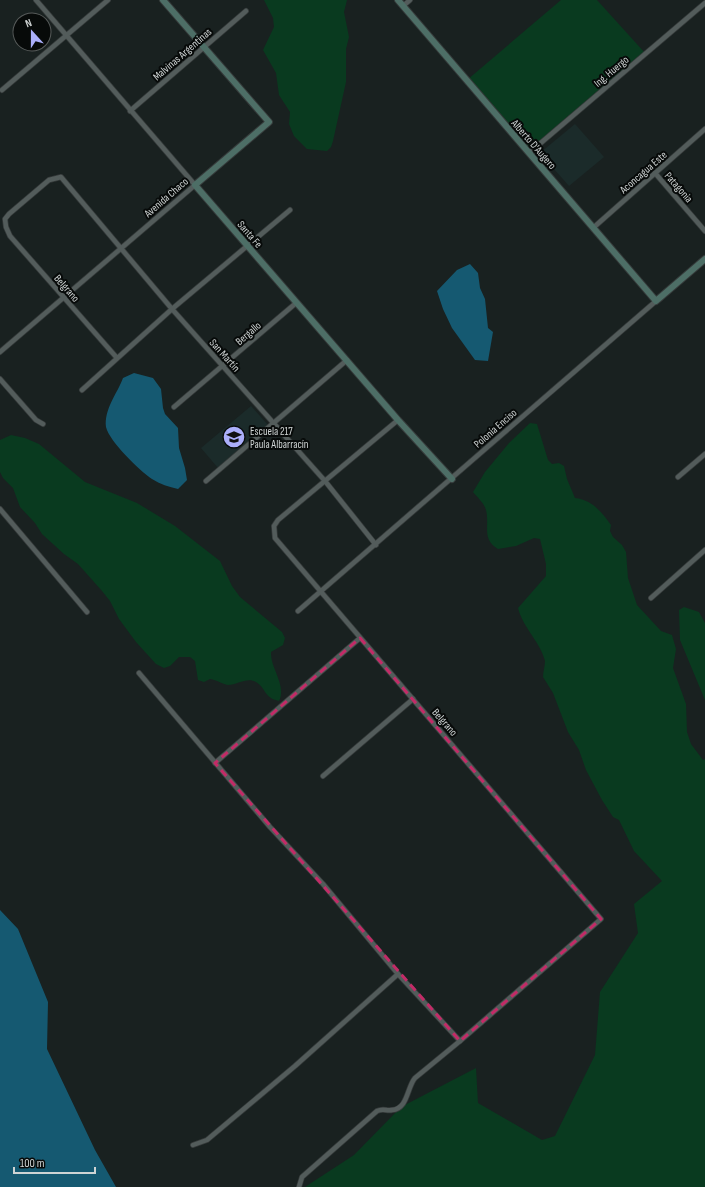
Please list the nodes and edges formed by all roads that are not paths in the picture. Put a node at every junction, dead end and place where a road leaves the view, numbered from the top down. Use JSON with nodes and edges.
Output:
{"nodes":[{"id":1,"x":36,"y":0,"type":"edge"},
{"id":2,"x":108,"y":0,"type":"edge"},
{"id":3,"x":163,"y":0,"type":"edge"},
{"id":4,"x":398,"y":0,"type":"edge"},
{"id":5,"x":410,"y":0,"type":"edge"},
{"id":6,"x":705,"y":3,"type":"edge"},
{"id":7,"x":403,"y":6,"type":"junction"},
{"id":8,"x":246,"y":11,"type":"dead end"},
{"id":9,"x":66,"y":37,"type":"junction"},
{"id":10,"x":204,"y":47,"type":"junction"},
{"id":11,"x":2,"y":90,"type":"dead end"},
{"id":12,"x":130,"y":111,"type":"junction"},
{"id":13,"x":705,"y":129,"type":"edge"},
{"id":14,"x":529,"y":153,"type":"junction"},
{"id":15,"x":655,"y":173,"type":"junction"},
{"id":16,"x":61,"y":177,"type":"joint"},
{"id":17,"x":195,"y":185,"type":"junction"},
{"id":18,"x":290,"y":210,"type":"dead end"},
{"id":19,"x":592,"y":228,"type":"junction"},
{"id":20,"x":705,"y":232,"type":"edge"},
{"id":21,"x":247,"y":246,"type":"junction"},
{"id":22,"x":121,"y":249,"type":"junction"},
{"id":23,"x":705,"y":259,"type":"edge"},
{"id":24,"x":64,"y":298,"type":"junction"},
{"id":25,"x":656,"y":301,"type":"junction"},
{"id":26,"x":296,"y":303,"type":"junction"},
{"id":27,"x":172,"y":309,"type":"junction"},
{"id":28,"x":0,"y":352,"type":"edge"},
{"id":29,"x":117,"y":358,"type":"junction"},
{"id":30,"x":347,"y":360,"type":"junction"},
{"id":31,"x":224,"y":366,"type":"junction"},
{"id":32,"x":0,"y":379,"type":"edge"},
{"id":33,"x":82,"y":390,"type":"dead end"},
{"id":34,"x":174,"y":406,"type":"dead end"},
{"id":35,"x":398,"y":420,"type":"junction"},
{"id":36,"x":43,"y":424,"type":"dead end"},
{"id":37,"x":275,"y":424,"type":"junction"},
{"id":38,"x":705,"y":454,"type":"edge"},
{"id":39,"x":678,"y":477,"type":"dead end"},
{"id":40,"x":452,"y":479,"type":"junction"},
{"id":41,"x":206,"y":481,"type":"dead end"},
{"id":42,"x":325,"y":482,"type":"junction"},
{"id":43,"x":0,"y":509,"type":"edge"},
{"id":44,"x":376,"y":545,"type":"junction"},
{"id":45,"x":705,"y":550,"type":"edge"},
{"id":46,"x":322,"y":592,"type":"junction"},
{"id":47,"x":651,"y":598,"type":"dead end"},
{"id":48,"x":298,"y":611,"type":"dead end"},
{"id":49,"x":87,"y":612,"type":"dead end"},
{"id":50,"x":360,"y":638,"type":"junction"},
{"id":51,"x":139,"y":673,"type":"dead end"},
{"id":52,"x":413,"y":699,"type":"junction"},
{"id":53,"x":215,"y":763,"type":"junction"},
{"id":54,"x":323,"y":776,"type":"dead end"},
{"id":55,"x":398,"y":974,"type":"junction"},
{"id":56,"x":460,"y":1041,"type":"junction"},
{"id":57,"x":193,"y":1145,"type":"dead end"},
{"id":58,"x":299,"y":1187,"type":"edge"}],
"edges":[{"from":1,"to":9,"type":"street","name":"Santa Fe"},
{"from":2,"to":9,"type":"street"},
{"from":3,"to":10,"type":"main road"},
{"from":4,"to":7,"type":"main road","name":"Alberto D'Augero"},
{"from":5,"to":7,"type":"street"},
{"from":6,"to":14,"type":"street","name":"Ing. Huergo"},
{"from":7,"to":14,"type":"main road","name":"Alberto D'Augero"},
{"from":8,"to":10,"type":"street","name":"Malvinas Argentinas"},
{"from":9,"to":11,"type":"street"},
{"from":9,"to":12,"type":"street","name":"Santa Fe"},
{"from":10,"to":12,"type":"street","name":"Malvinas Argentinas"},
{"from":10,"to":17,"type":"main road","name":"Avenida Chaco"},
{"from":12,"to":17,"type":"street","name":"Santa Fe"},
{"from":13,"to":15,"type":"street","name":"Aconcagua Este"},
{"from":14,"to":19,"type":"main road","name":"Alberto D'Augero"},
{"from":15,"to":19,"type":"street","name":"Aconcagua Este"},
{"from":15,"to":20,"type":"street","name":"Patagonia"},
{"from":16,"to":22,"type":"street","name":"San Martín"},
{"from":16,"to":24,"type":"street","name":"Belgrano"},
{"from":17,"to":21,"type":"main road","name":"Santa Fe"},
{"from":17,"to":22,"type":"street","name":"Avenida Chaco"},
{"from":18,"to":21,"type":"street"},
{"from":19,"to":25,"type":"main road","name":"Alberto D'Augero"},
{"from":21,"to":26,"type":"main road","name":"Santa Fe"},
{"from":21,"to":27,"type":"street"},
{"from":22,"to":24,"type":"street","name":"Avenida Chaco"},
{"from":22,"to":27,"type":"street","name":"San Martín"},
{"from":23,"to":25,"type":"main road","name":"Polonia Enciso"},
{"from":24,"to":28,"type":"street","name":"Avenida Chaco"},
{"from":24,"to":29,"type":"street","name":"Belgrano"},
{"from":25,"to":40,"type":"street","name":"Polonia Enciso"},
{"from":26,"to":30,"type":"main road","name":"Santa Fe"},
{"from":26,"to":31,"type":"street","name":"Bergallo"},
{"from":27,"to":29,"type":"street"},
{"from":27,"to":31,"type":"street","name":"San Martín"},
{"from":29,"to":33,"type":"street"},
{"from":30,"to":35,"type":"main road","name":"Santa Fe"},
{"from":30,"to":37,"type":"street"},
{"from":31,"to":34,"type":"street","name":"Bergallo"},
{"from":31,"to":37,"type":"street","name":"San Martín"},
{"from":32,"to":36,"type":"street"},
{"from":35,"to":40,"type":"main road","name":"Santa Fe"},
{"from":35,"to":42,"type":"street"},
{"from":37,"to":41,"type":"street"},
{"from":37,"to":42,"type":"street","name":"San Martín"},
{"from":38,"to":39,"type":"street"},
{"from":40,"to":44,"type":"street","name":"Polonia Enciso"},
{"from":42,"to":44,"type":"street","name":"San Martín"},
{"from":42,"to":46,"type":"street","name":"Belgrano"},
{"from":43,"to":49,"type":"street"},
{"from":44,"to":46,"type":"street","name":"Polonia Enciso"},
{"from":45,"to":47,"type":"street"},
{"from":46,"to":48,"type":"street","name":"Polonia Enciso"},
{"from":46,"to":50,"type":"street","name":"Belgrano"},
{"from":50,"to":52,"type":"street","name":"Belgrano"},
{"from":50,"to":53,"type":"street"},
{"from":51,"to":53,"type":"street"},
{"from":52,"to":54,"type":"street"},
{"from":52,"to":56,"type":"street","name":"Belgrano"},
{"from":53,"to":55,"type":"street"},
{"from":55,"to":56,"type":"street"},
{"from":55,"to":57,"type":"street"},
{"from":56,"to":58,"type":"street"}]}
